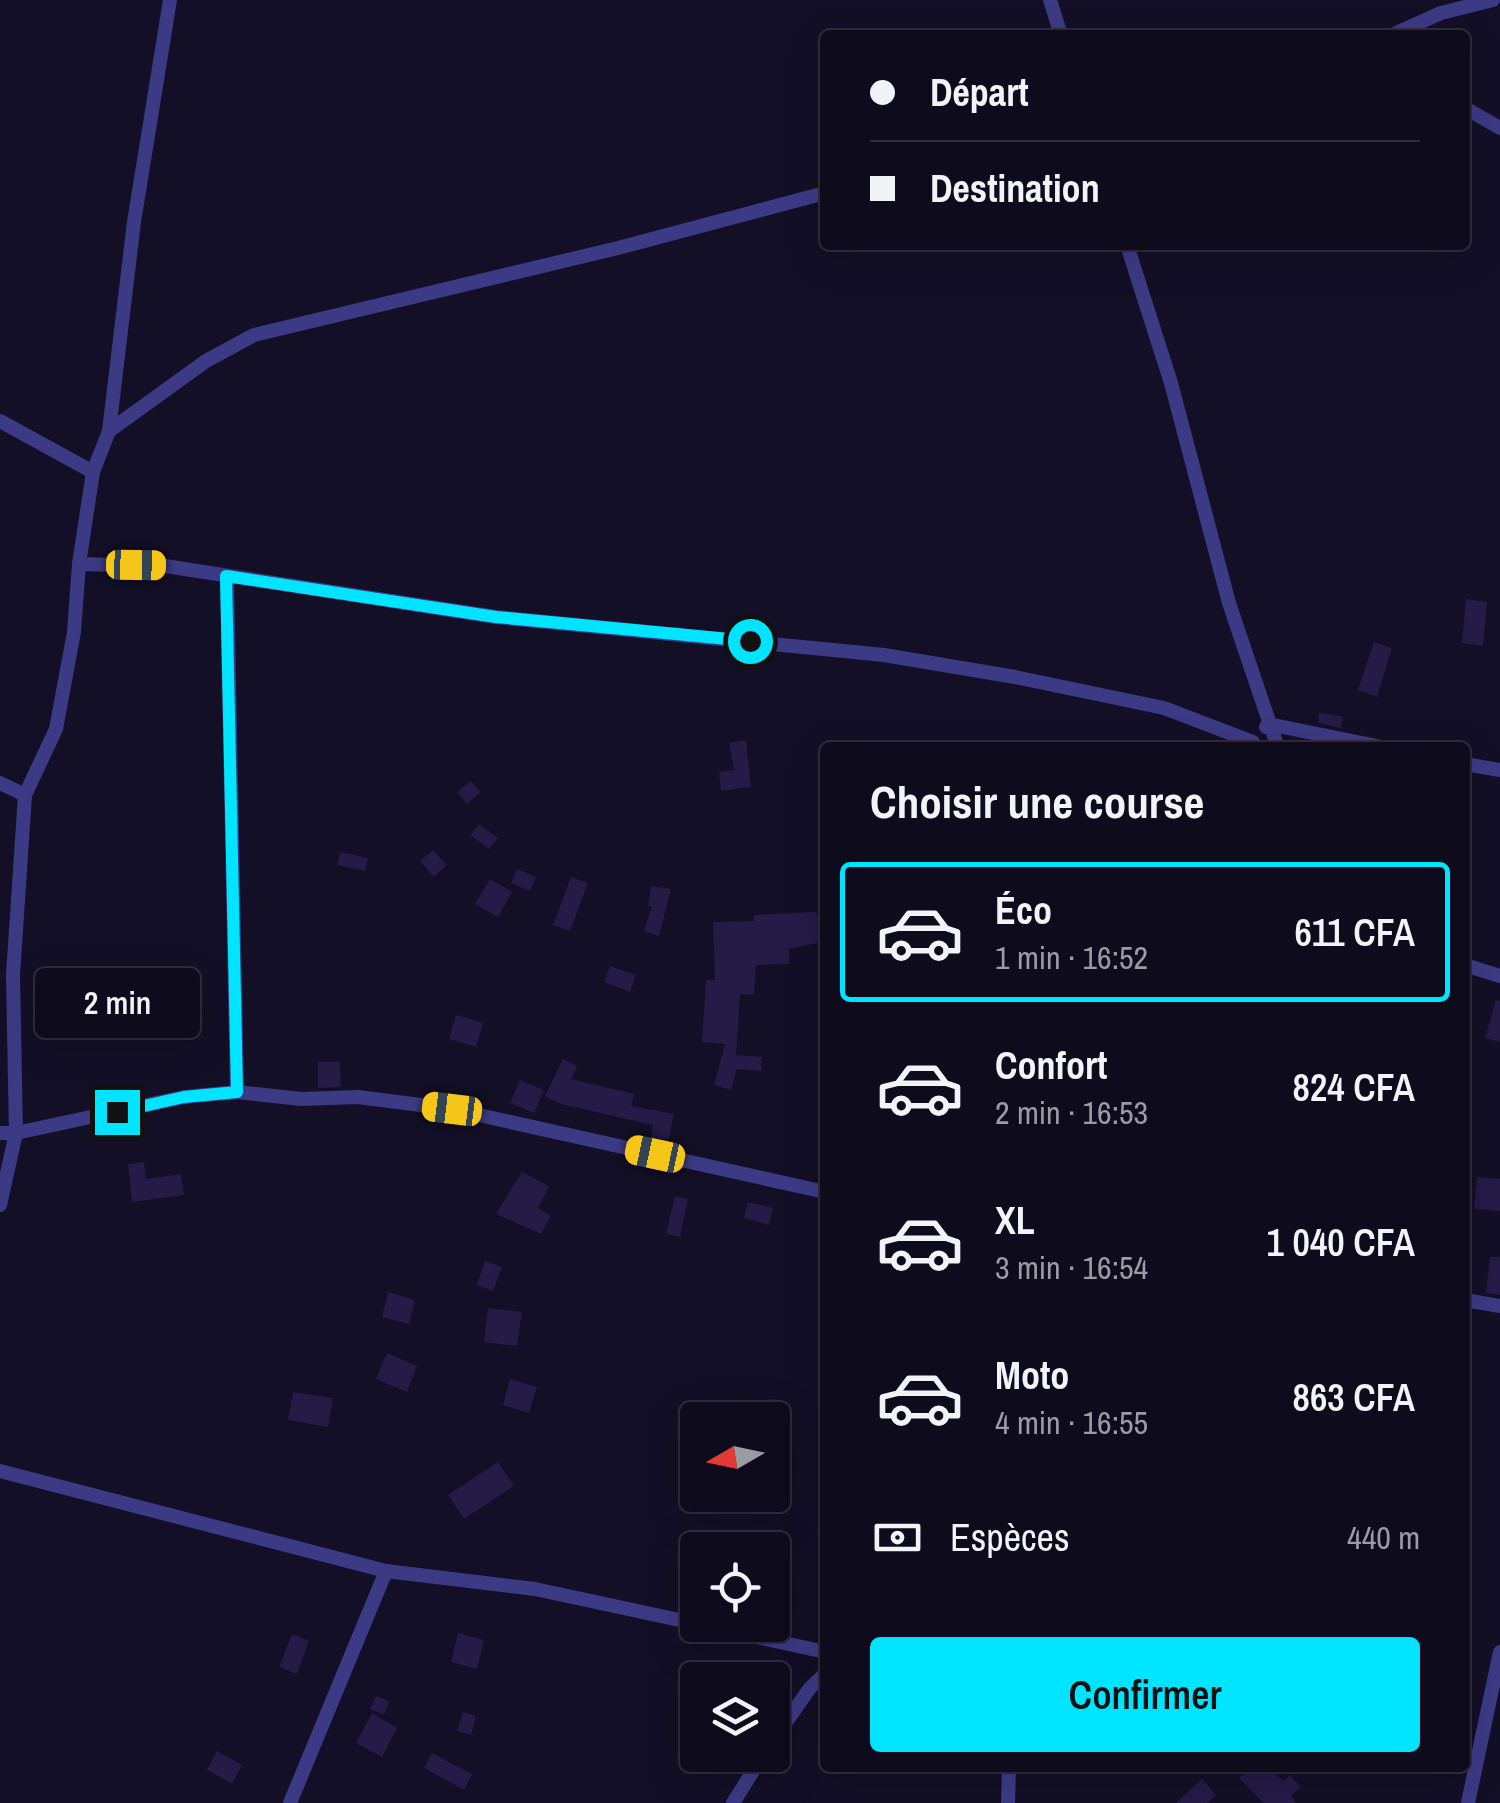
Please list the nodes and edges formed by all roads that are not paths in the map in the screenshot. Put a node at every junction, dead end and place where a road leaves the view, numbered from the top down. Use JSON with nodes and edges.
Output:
{"nodes":[{"id":1,"x":170,"y":0,"type":"edge"},
{"id":2,"x":1050,"y":0,"type":"edge"},
{"id":3,"x":1494,"y":0,"type":"edge"},
{"id":4,"x":1059,"y":30,"type":"edge"},
{"id":5,"x":1403,"y":30,"type":"edge"},
{"id":6,"x":1470,"y":111,"type":"edge"},
{"id":7,"x":1500,"y":128,"type":"edge"},
{"id":8,"x":820,"y":194,"type":"edge"},
{"id":9,"x":1129,"y":250,"type":"edge"},
{"id":10,"x":0,"y":421,"type":"edge"},
{"id":11,"x":108,"y":431,"type":"junction"},
{"id":12,"x":93,"y":472,"type":"junction"},
{"id":13,"x":79,"y":564,"type":"junction"},
{"id":14,"x":226,"y":576,"type":"junction"},
{"id":15,"x":1268,"y":724,"type":"junction"},
{"id":16,"x":1244,"y":742,"type":"edge"},
{"id":17,"x":1253,"y":742,"type":"edge"},
{"id":18,"x":1276,"y":742,"type":"edge"},
{"id":19,"x":1357,"y":742,"type":"edge"},
{"id":20,"x":1470,"y":765,"type":"edge"},
{"id":21,"x":1500,"y":770,"type":"edge"},
{"id":22,"x":0,"y":783,"type":"edge"},
{"id":23,"x":25,"y":795,"type":"junction"},
{"id":24,"x":1470,"y":967,"type":"edge"},
{"id":25,"x":1500,"y":976,"type":"edge"},
{"id":26,"x":237,"y":1092,"type":"junction"},
{"id":27,"x":0,"y":1133,"type":"edge"},
{"id":28,"x":16,"y":1133,"type":"junction"},
{"id":29,"x":820,"y":1191,"type":"edge"},
{"id":30,"x":0,"y":1204,"type":"edge"},
{"id":31,"x":1470,"y":1301,"type":"edge"},
{"id":32,"x":1500,"y":1306,"type":"edge"},
{"id":33,"x":0,"y":1471,"type":"edge"},
{"id":34,"x":386,"y":1571,"type":"junction"},
{"id":35,"x":680,"y":1620,"type":"edge"},
{"id":36,"x":780,"y":1642,"type":"edge"},
{"id":37,"x":820,"y":1651,"type":"edge"},
{"id":38,"x":1500,"y":1652,"type":"edge"},
{"id":39,"x":820,"y":1679,"type":"edge"},
{"id":40,"x":790,"y":1716,"type":"edge"},
{"id":41,"x":752,"y":1772,"type":"edge"},
{"id":42,"x":1008,"y":1772,"type":"edge"},
{"id":43,"x":290,"y":1803,"type":"edge"},
{"id":44,"x":733,"y":1803,"type":"edge"},
{"id":45,"x":1008,"y":1803,"type":"edge"},
{"id":46,"x":1468,"y":1803,"type":"edge"}],
"edges":[{"from":1,"to":11,"type":"street"},
{"from":2,"to":4,"type":"street"},
{"from":3,"to":5,"type":"street"},
{"from":6,"to":7,"type":"street"},
{"from":8,"to":11,"type":"street"},
{"from":9,"to":15,"type":"street"},
{"from":10,"to":12,"type":"street"},
{"from":11,"to":12,"type":"street"},
{"from":12,"to":13,"type":"street"},
{"from":13,"to":14,"type":"street"},
{"from":13,"to":23,"type":"street"},
{"from":14,"to":16,"type":"street"},
{"from":14,"to":26,"type":"street"},
{"from":15,"to":17,"type":"street"},
{"from":15,"to":18,"type":"street"},
{"from":15,"to":19,"type":"street"},
{"from":20,"to":21,"type":"street"},
{"from":22,"to":23,"type":"street"},
{"from":23,"to":28,"type":"street"},
{"from":24,"to":25,"type":"street"},
{"from":26,"to":28,"type":"street"},
{"from":26,"to":29,"type":"street"},
{"from":27,"to":28,"type":"street"},
{"from":28,"to":30,"type":"street"},
{"from":31,"to":32,"type":"street"},
{"from":33,"to":34,"type":"street"},
{"from":34,"to":35,"type":"street"},
{"from":34,"to":43,"type":"street"},
{"from":36,"to":37,"type":"street"},
{"from":38,"to":46,"type":"street"},
{"from":39,"to":40,"type":"street"},
{"from":41,"to":44,"type":"street"},
{"from":42,"to":45,"type":"street"}]}
